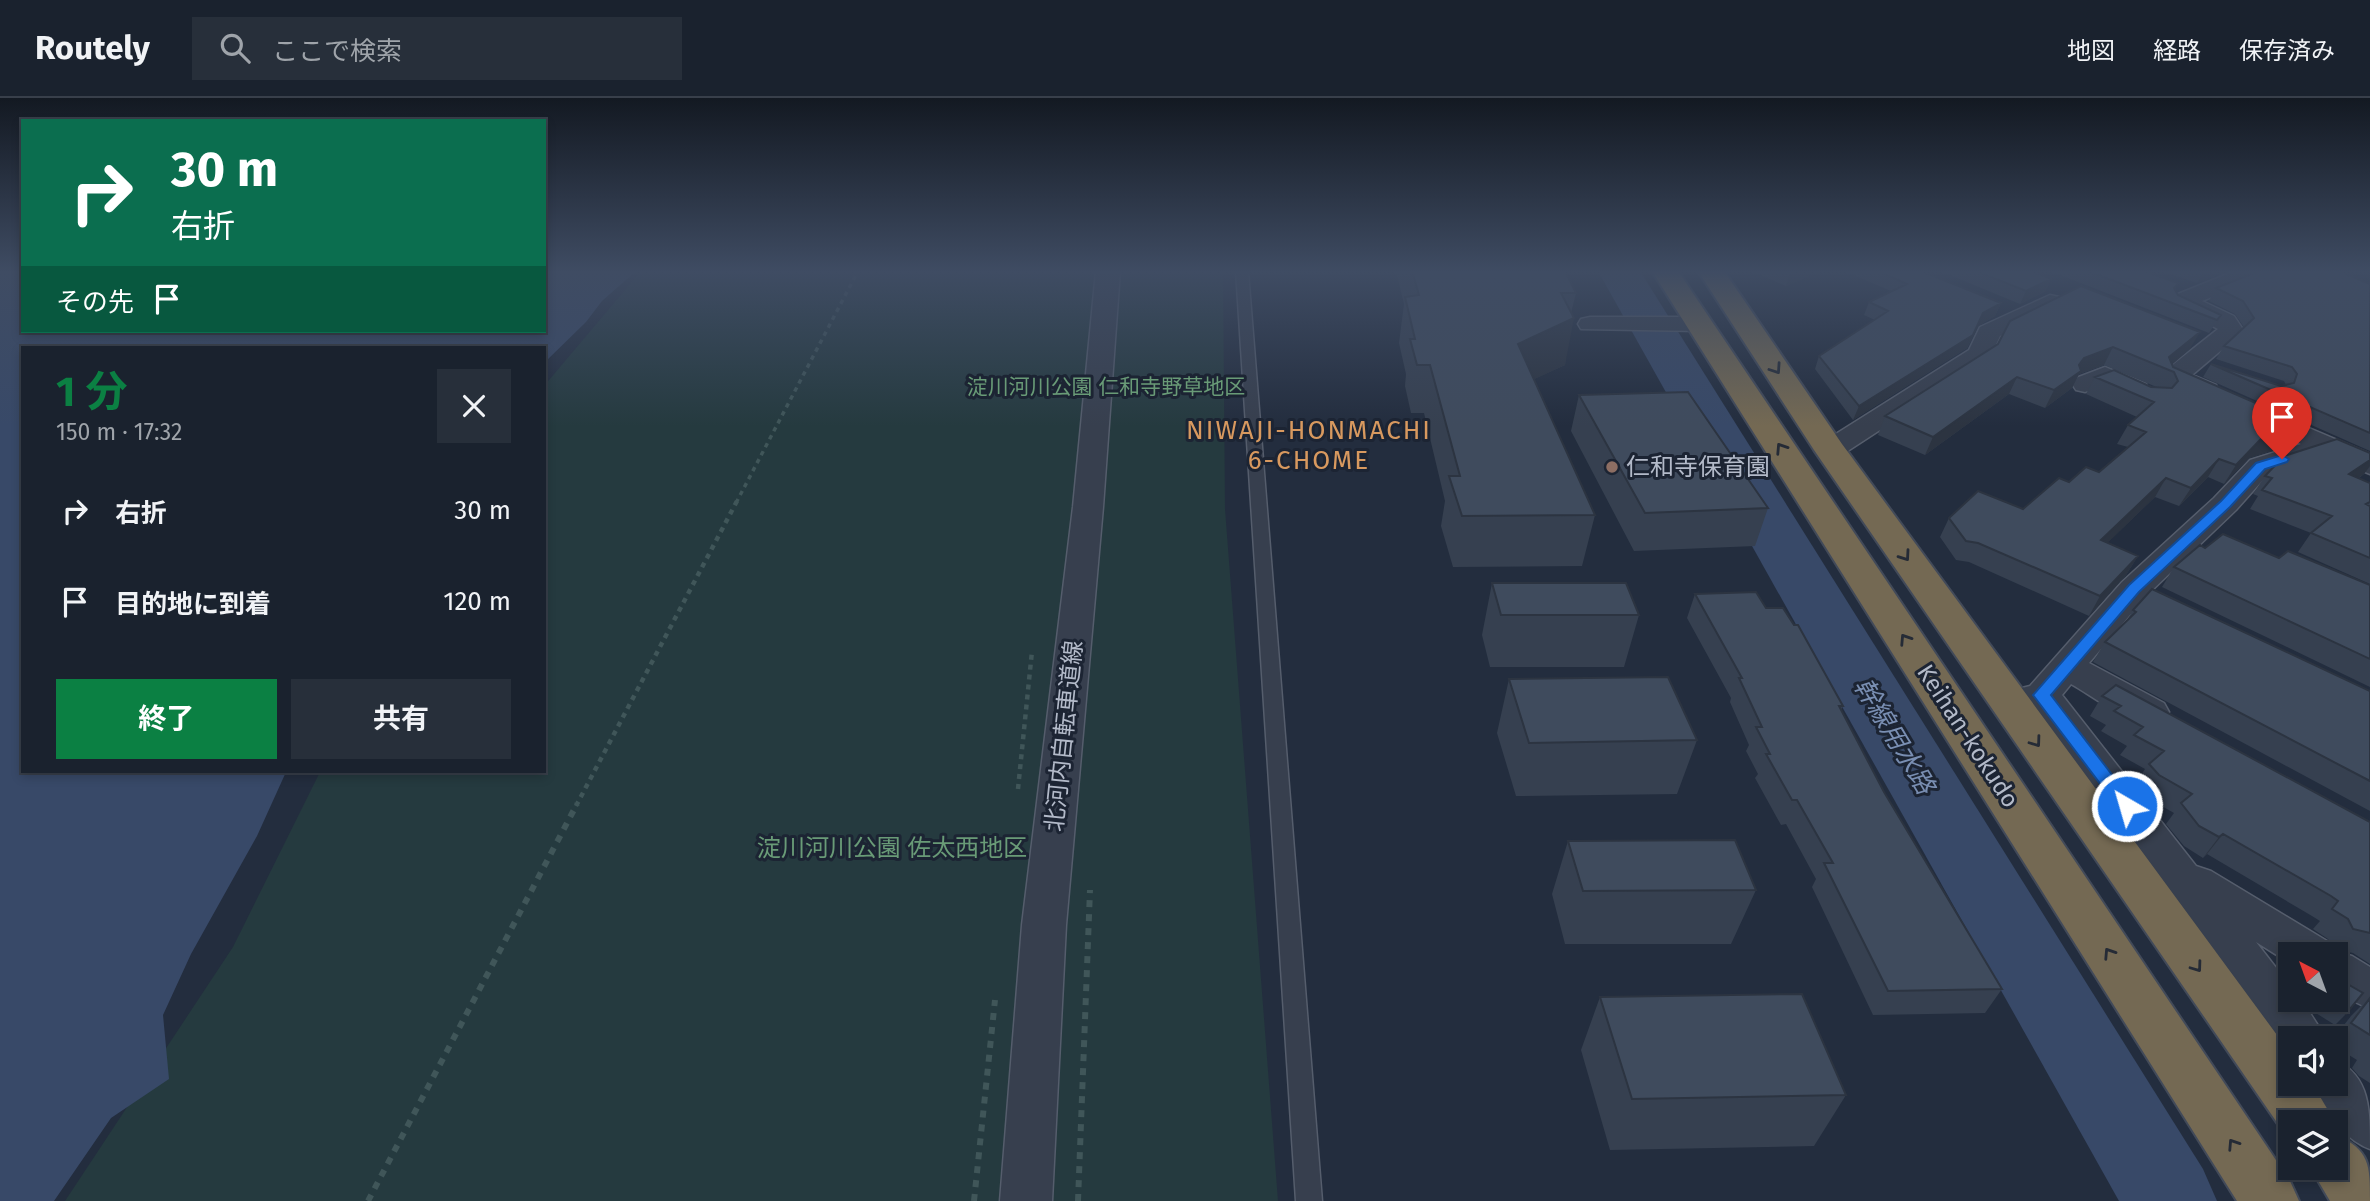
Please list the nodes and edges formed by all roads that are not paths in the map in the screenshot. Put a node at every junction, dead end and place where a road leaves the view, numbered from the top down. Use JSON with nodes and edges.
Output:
{"nodes":[{"id":1,"x":1104,"y":322,"type":"edge"},
{"id":2,"x":1246,"y":322,"type":"edge"},
{"id":3,"x":1745,"y":322,"type":"edge"},
{"id":4,"x":2008,"y":322,"type":"edge"},
{"id":5,"x":2226,"y":322,"type":"edge"},
{"id":6,"x":1590,"y":324,"type":"dead end"},
{"id":7,"x":1682,"y":324,"type":"joint"},
{"id":8,"x":2191,"y":355,"type":"junction"},
{"id":9,"x":2221,"y":372,"type":"edge"},
{"id":10,"x":2085,"y":384,"type":"dead end"},
{"id":11,"x":2326,"y":446,"type":"junction"},
{"id":12,"x":1830,"y":450,"type":"junction"},
{"id":13,"x":2370,"y":465,"type":"edge"},
{"id":14,"x":2203,"y":524,"type":"junction"},
{"id":15,"x":2239,"y":541,"type":"edge"},
{"id":16,"x":2039,"y":689,"type":"junction"},
{"id":17,"x":2177,"y":726,"type":"edge"},
{"id":18,"x":2178,"y":872,"type":"junction"},
{"id":19,"x":2292,"y":942,"type":"edge"},
{"id":20,"x":2348,"y":976,"type":"edge"},
{"id":21,"x":2370,"y":990,"type":"edge"},
{"id":22,"x":2294,"y":1026,"type":"edge"},
{"id":23,"x":2347,"y":1096,"type":"edge"},
{"id":24,"x":2301,"y":1110,"type":"edge"},
{"id":25,"x":2370,"y":1126,"type":"edge"},
{"id":26,"x":2348,"y":1178,"type":"edge"},
{"id":27,"x":1026,"y":1201,"type":"edge"},
{"id":28,"x":1309,"y":1201,"type":"edge"},
{"id":29,"x":2270,"y":1201,"type":"edge"},
{"id":30,"x":2364,"y":1201,"type":"edge"}],
"edges":[{"from":1,"to":27,"type":"street","name":"北河内自転車道線"},
{"from":2,"to":28,"type":"lane"},
{"from":3,"to":12,"type":"highway","name":"Keihan-kokudo","one_way":true},
{"from":4,"to":12,"type":"street"},
{"from":5,"to":8,"type":"street"},
{"from":6,"to":7,"type":"street"},
{"from":29,"to":7,"type":"highway","name":"Keihan-kokudo","one_way":true},
{"from":8,"to":9,"type":"street"},
{"from":8,"to":10,"type":"street"},
{"from":8,"to":11,"type":"street"},
{"from":11,"to":13,"type":"street"},
{"from":11,"to":14,"type":"street"},
{"from":12,"to":16,"type":"highway","name":"Keihan-kokudo","one_way":true},
{"from":14,"to":15,"type":"street"},
{"from":14,"to":16,"type":"street"},
{"from":16,"to":17,"type":"street"},
{"from":16,"to":18,"type":"street"},
{"from":16,"to":24,"type":"highway","name":"Keihan-kokudo","one_way":true},
{"from":18,"to":19,"type":"street"},
{"from":18,"to":22,"type":"street"},
{"from":20,"to":21,"type":"street"},
{"from":23,"to":25,"type":"street"},
{"from":26,"to":30,"type":"highway"}]}
